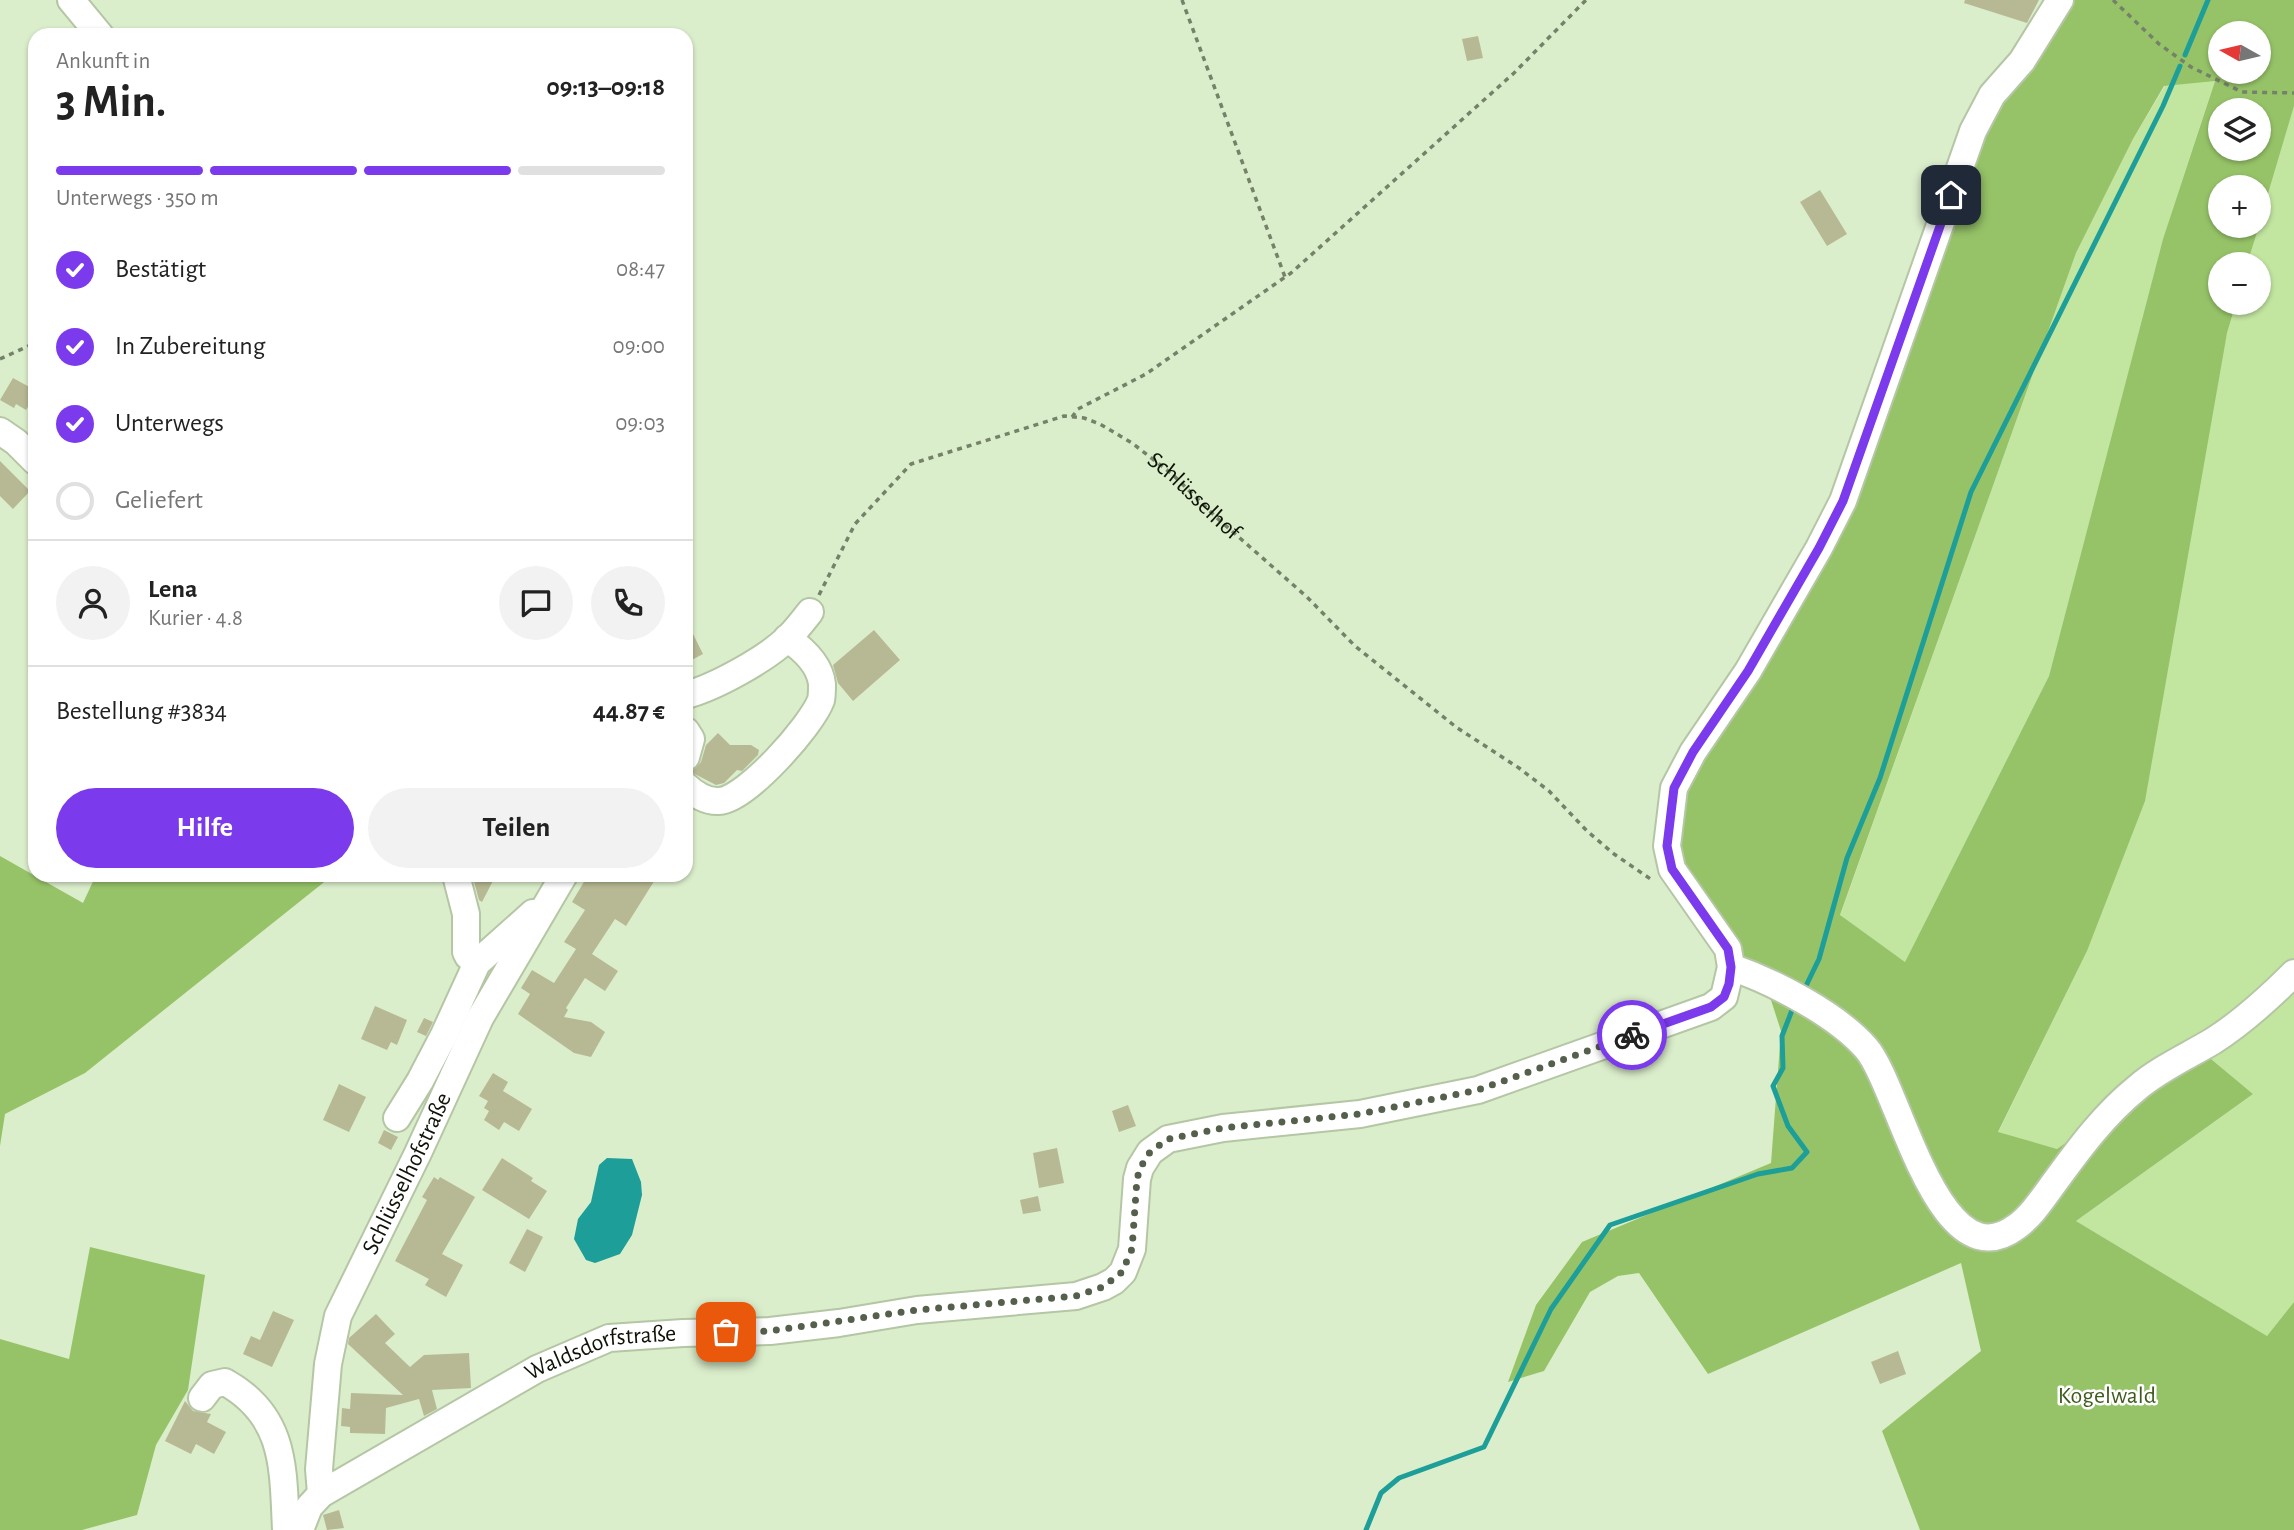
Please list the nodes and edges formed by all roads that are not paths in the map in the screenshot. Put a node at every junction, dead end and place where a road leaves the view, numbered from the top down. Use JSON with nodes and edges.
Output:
{"nodes":[{"id":1,"x":71,"y":0,"type":"edge"},
{"id":2,"x":2060,"y":0,"type":"edge"},
{"id":3,"x":94,"y":28,"type":"edge"},
{"id":4,"x":0,"y":431,"type":"edge"},
{"id":5,"x":28,"y":454,"type":"edge"},
{"id":6,"x":810,"y":612,"type":"road end"},
{"id":7,"x":787,"y":638,"type":"junction"},
{"id":8,"x":693,"y":693,"type":"edge"},
{"id":9,"x":693,"y":793,"type":"edge"},
{"id":10,"x":458,"y":882,"type":"edge"},
{"id":11,"x":560,"y":882,"type":"edge"},
{"id":12,"x":545,"y":908,"type":"junction"},
{"id":13,"x":477,"y":963,"type":"junction"},
{"id":14,"x":1731,"y":967,"type":"junction"},
{"id":15,"x":2294,"y":973,"type":"edge"},
{"id":16,"x":397,"y":1118,"type":"dead end"},
{"id":17,"x":202,"y":1398,"type":"dead end"},
{"id":18,"x":321,"y":1494,"type":"junction"},
{"id":19,"x":286,"y":1530,"type":"edge"},
{"id":20,"x":300,"y":1530,"type":"edge"}],
"edges":[{"from":1,"to":3,"type":"street"},
{"from":2,"to":14,"type":"street"},
{"from":4,"to":5,"type":"street"},
{"from":6,"to":7,"type":"street"},
{"from":7,"to":8,"type":"street"},
{"from":7,"to":9,"type":"street"},
{"from":10,"to":13,"type":"street"},
{"from":11,"to":12,"type":"street","name":"Schlüsselhofstraße"},
{"from":12,"to":13,"type":"street"},
{"from":12,"to":18,"type":"street","name":"Schlüsselhofstraße"},
{"from":13,"to":16,"type":"street"},
{"from":14,"to":15,"type":"street"},
{"from":14,"to":18,"type":"street","name":"Waldsdorfstraße"},
{"from":17,"to":19,"type":"street"},
{"from":18,"to":20,"type":"street","name":"Waldsdorfstraße"}]}
